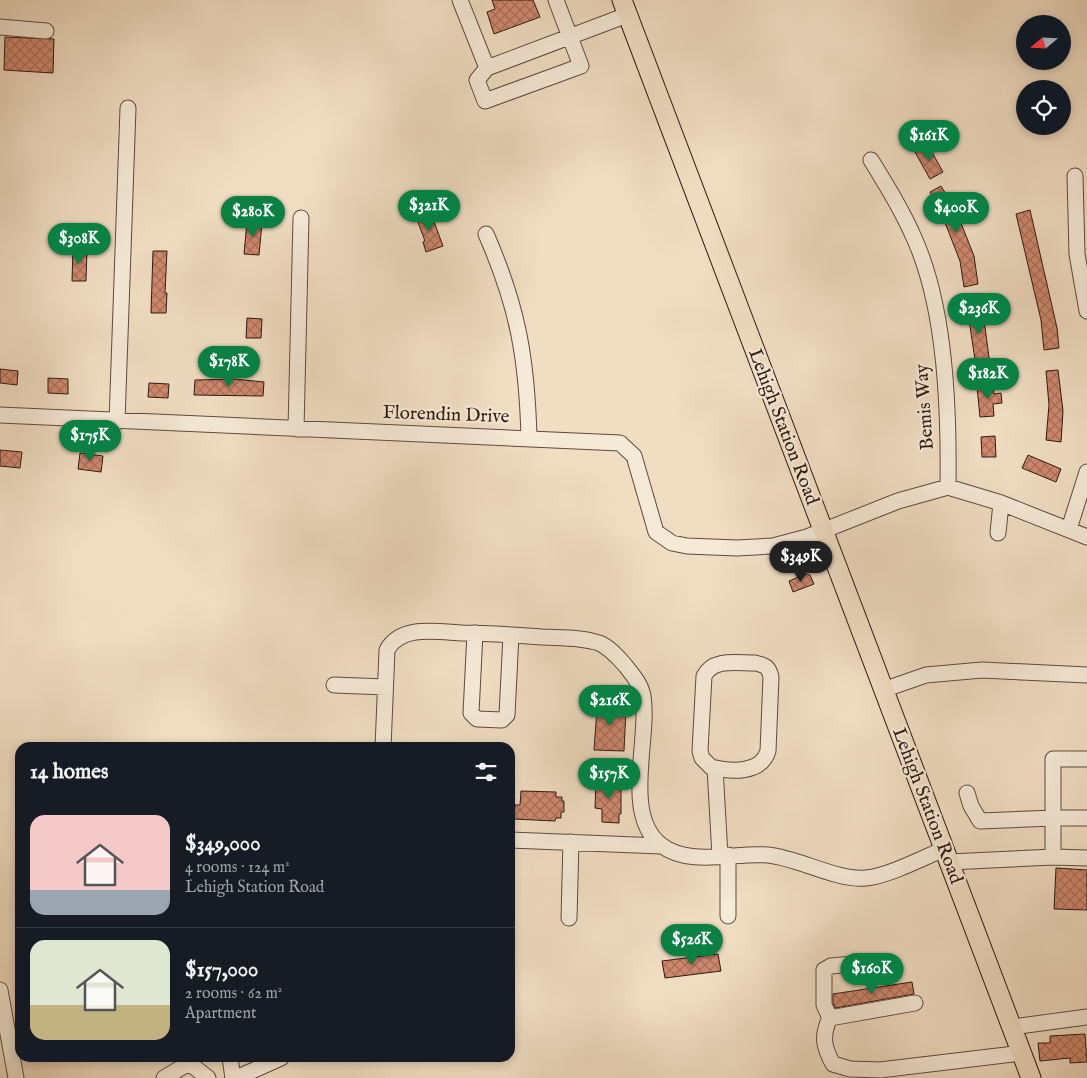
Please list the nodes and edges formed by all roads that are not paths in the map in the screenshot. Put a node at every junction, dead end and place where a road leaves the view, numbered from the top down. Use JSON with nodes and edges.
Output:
{"nodes":[{"id":1,"x":460,"y":0,"type":"edge"},
{"id":2,"x":556,"y":0,"type":"edge"},
{"id":3,"x":625,"y":8,"type":"edge"},
{"id":4,"x":0,"y":26,"type":"edge"},
{"id":5,"x":46,"y":31,"type":"dead end"},
{"id":6,"x":570,"y":37,"type":"junction"},
{"id":7,"x":487,"y":68,"type":"junction"},
{"id":8,"x":128,"y":108,"type":"dead end"},
{"id":9,"x":871,"y":160,"type":"dead end"},
{"id":10,"x":1075,"y":176,"type":"dead end"},
{"id":11,"x":301,"y":218,"type":"dead end"},
{"id":12,"x":486,"y":234,"type":"dead end"},
{"id":13,"x":1087,"y":311,"type":"edge"},
{"id":14,"x":0,"y":414,"type":"edge"},
{"id":15,"x":117,"y":422,"type":"junction"},
{"id":16,"x":296,"y":429,"type":"junction"},
{"id":17,"x":529,"y":438,"type":"junction"},
{"id":18,"x":1087,"y":472,"type":"edge"},
{"id":19,"x":948,"y":487,"type":"junction"},
{"id":20,"x":1001,"y":502,"type":"junction"},
{"id":21,"x":1069,"y":529,"type":"junction"},
{"id":22,"x":822,"y":530,"type":"junction"},
{"id":23,"x":998,"y":533,"type":"dead end"},
{"id":24,"x":1087,"y":537,"type":"edge"},
{"id":25,"x":475,"y":633,"type":"junction"},
{"id":26,"x":511,"y":635,"type":"junction"},
{"id":27,"x":1087,"y":675,"type":"edge"},
{"id":28,"x":334,"y":685,"type":"dead end"},
{"id":29,"x":385,"y":688,"type":"junction"},
{"id":30,"x":883,"y":690,"type":"junction"},
{"id":31,"x":383,"y":742,"type":"edge"},
{"id":32,"x":1087,"y":759,"type":"edge"},
{"id":33,"x":716,"y":768,"type":"junction"},
{"id":34,"x":967,"y":793,"type":"dead end"},
{"id":35,"x":1053,"y":818,"type":"junction"},
{"id":36,"x":1087,"y":818,"type":"edge"},
{"id":37,"x":515,"y":840,"type":"edge"},
{"id":38,"x":571,"y":842,"type":"junction"},
{"id":39,"x":661,"y":846,"type":"junction"},
{"id":40,"x":724,"y":856,"type":"junction"},
{"id":41,"x":946,"y":856,"type":"junction"},
{"id":42,"x":1053,"y":857,"type":"junction"},
{"id":43,"x":1087,"y":858,"type":"edge"},
{"id":44,"x":728,"y":916,"type":"dead end"},
{"id":45,"x":569,"y":918,"type":"dead end"},
{"id":46,"x":877,"y":962,"type":"dead end"},
{"id":47,"x":0,"y":990,"type":"edge"},
{"id":48,"x":915,"y":1003,"type":"dead end"},
{"id":49,"x":1087,"y":1017,"type":"edge"},
{"id":50,"x":830,"y":1018,"type":"junction"},
{"id":51,"x":1012,"y":1027,"type":"junction"},
{"id":52,"x":1022,"y":1053,"type":"junction"},
{"id":53,"x":186,"y":1062,"type":"edge"},
{"id":54,"x":191,"y":1062,"type":"edge"},
{"id":55,"x":231,"y":1062,"type":"edge"},
{"id":56,"x":262,"y":1062,"type":"edge"},
{"id":57,"x":16,"y":1078,"type":"edge"},
{"id":58,"x":164,"y":1078,"type":"edge"},
{"id":59,"x":208,"y":1078,"type":"edge"},
{"id":60,"x":234,"y":1078,"type":"edge"},
{"id":61,"x":1031,"y":1078,"type":"edge"}],
"edges":[{"from":1,"to":7,"type":"street"},
{"from":2,"to":6,"type":"street"},
{"from":3,"to":6,"type":"street"},
{"from":3,"to":22,"type":"main road","name":"Lehigh Station Road"},
{"from":4,"to":5,"type":"street"},
{"from":6,"to":7,"type":"street"},
{"from":6,"to":7,"type":"street"},
{"from":8,"to":15,"type":"street"},
{"from":9,"to":19,"type":"street","name":"Bemis Way"},
{"from":10,"to":13,"type":"street"},
{"from":11,"to":16,"type":"street"},
{"from":12,"to":17,"type":"street"},
{"from":14,"to":15,"type":"street","name":"Florendin Drive"},
{"from":15,"to":16,"type":"street","name":"Florendin Drive"},
{"from":16,"to":17,"type":"street","name":"Florendin Drive"},
{"from":17,"to":22,"type":"street","name":"Florendin Drive"},
{"from":18,"to":21,"type":"street"},
{"from":19,"to":20,"type":"street"},
{"from":19,"to":22,"type":"street","name":"Florendin Drive"},
{"from":20,"to":21,"type":"street"},
{"from":20,"to":23,"type":"street"},
{"from":21,"to":24,"type":"street"},
{"from":22,"to":30,"type":"main road","name":"Lehigh Station Road"},
{"from":25,"to":26,"type":"street"},
{"from":25,"to":26,"type":"street"},
{"from":25,"to":29,"type":"street"},
{"from":26,"to":39,"type":"street"},
{"from":27,"to":30,"type":"street"},
{"from":28,"to":29,"type":"street"},
{"from":29,"to":31,"type":"street"},
{"from":30,"to":41,"type":"main road","name":"Lehigh Station Road"},
{"from":32,"to":35,"type":"street"},
{"from":33,"to":33,"type":"street"},
{"from":33,"to":40,"type":"street"},
{"from":34,"to":35,"type":"street"},
{"from":35,"to":36,"type":"street"},
{"from":35,"to":42,"type":"street"},
{"from":37,"to":38,"type":"street"},
{"from":38,"to":39,"type":"street"},
{"from":38,"to":45,"type":"street"},
{"from":39,"to":40,"type":"street"},
{"from":40,"to":41,"type":"street"},
{"from":40,"to":44,"type":"street"},
{"from":41,"to":42,"type":"street"},
{"from":41,"to":51,"type":"main road","name":"Lehigh Station Road"},
{"from":42,"to":43,"type":"street"},
{"from":46,"to":50,"type":"street"},
{"from":47,"to":57,"type":"street"},
{"from":48,"to":50,"type":"street"},
{"from":49,"to":51,"type":"street"},
{"from":50,"to":52,"type":"street"},
{"from":51,"to":52,"type":"main road","name":"Lehigh Station Road"},
{"from":52,"to":61,"type":"main road","name":"Lehigh Station Road"},
{"from":53,"to":58,"type":"street"},
{"from":54,"to":59,"type":"street"},
{"from":55,"to":60,"type":"street"},
{"from":56,"to":60,"type":"street"}]}
